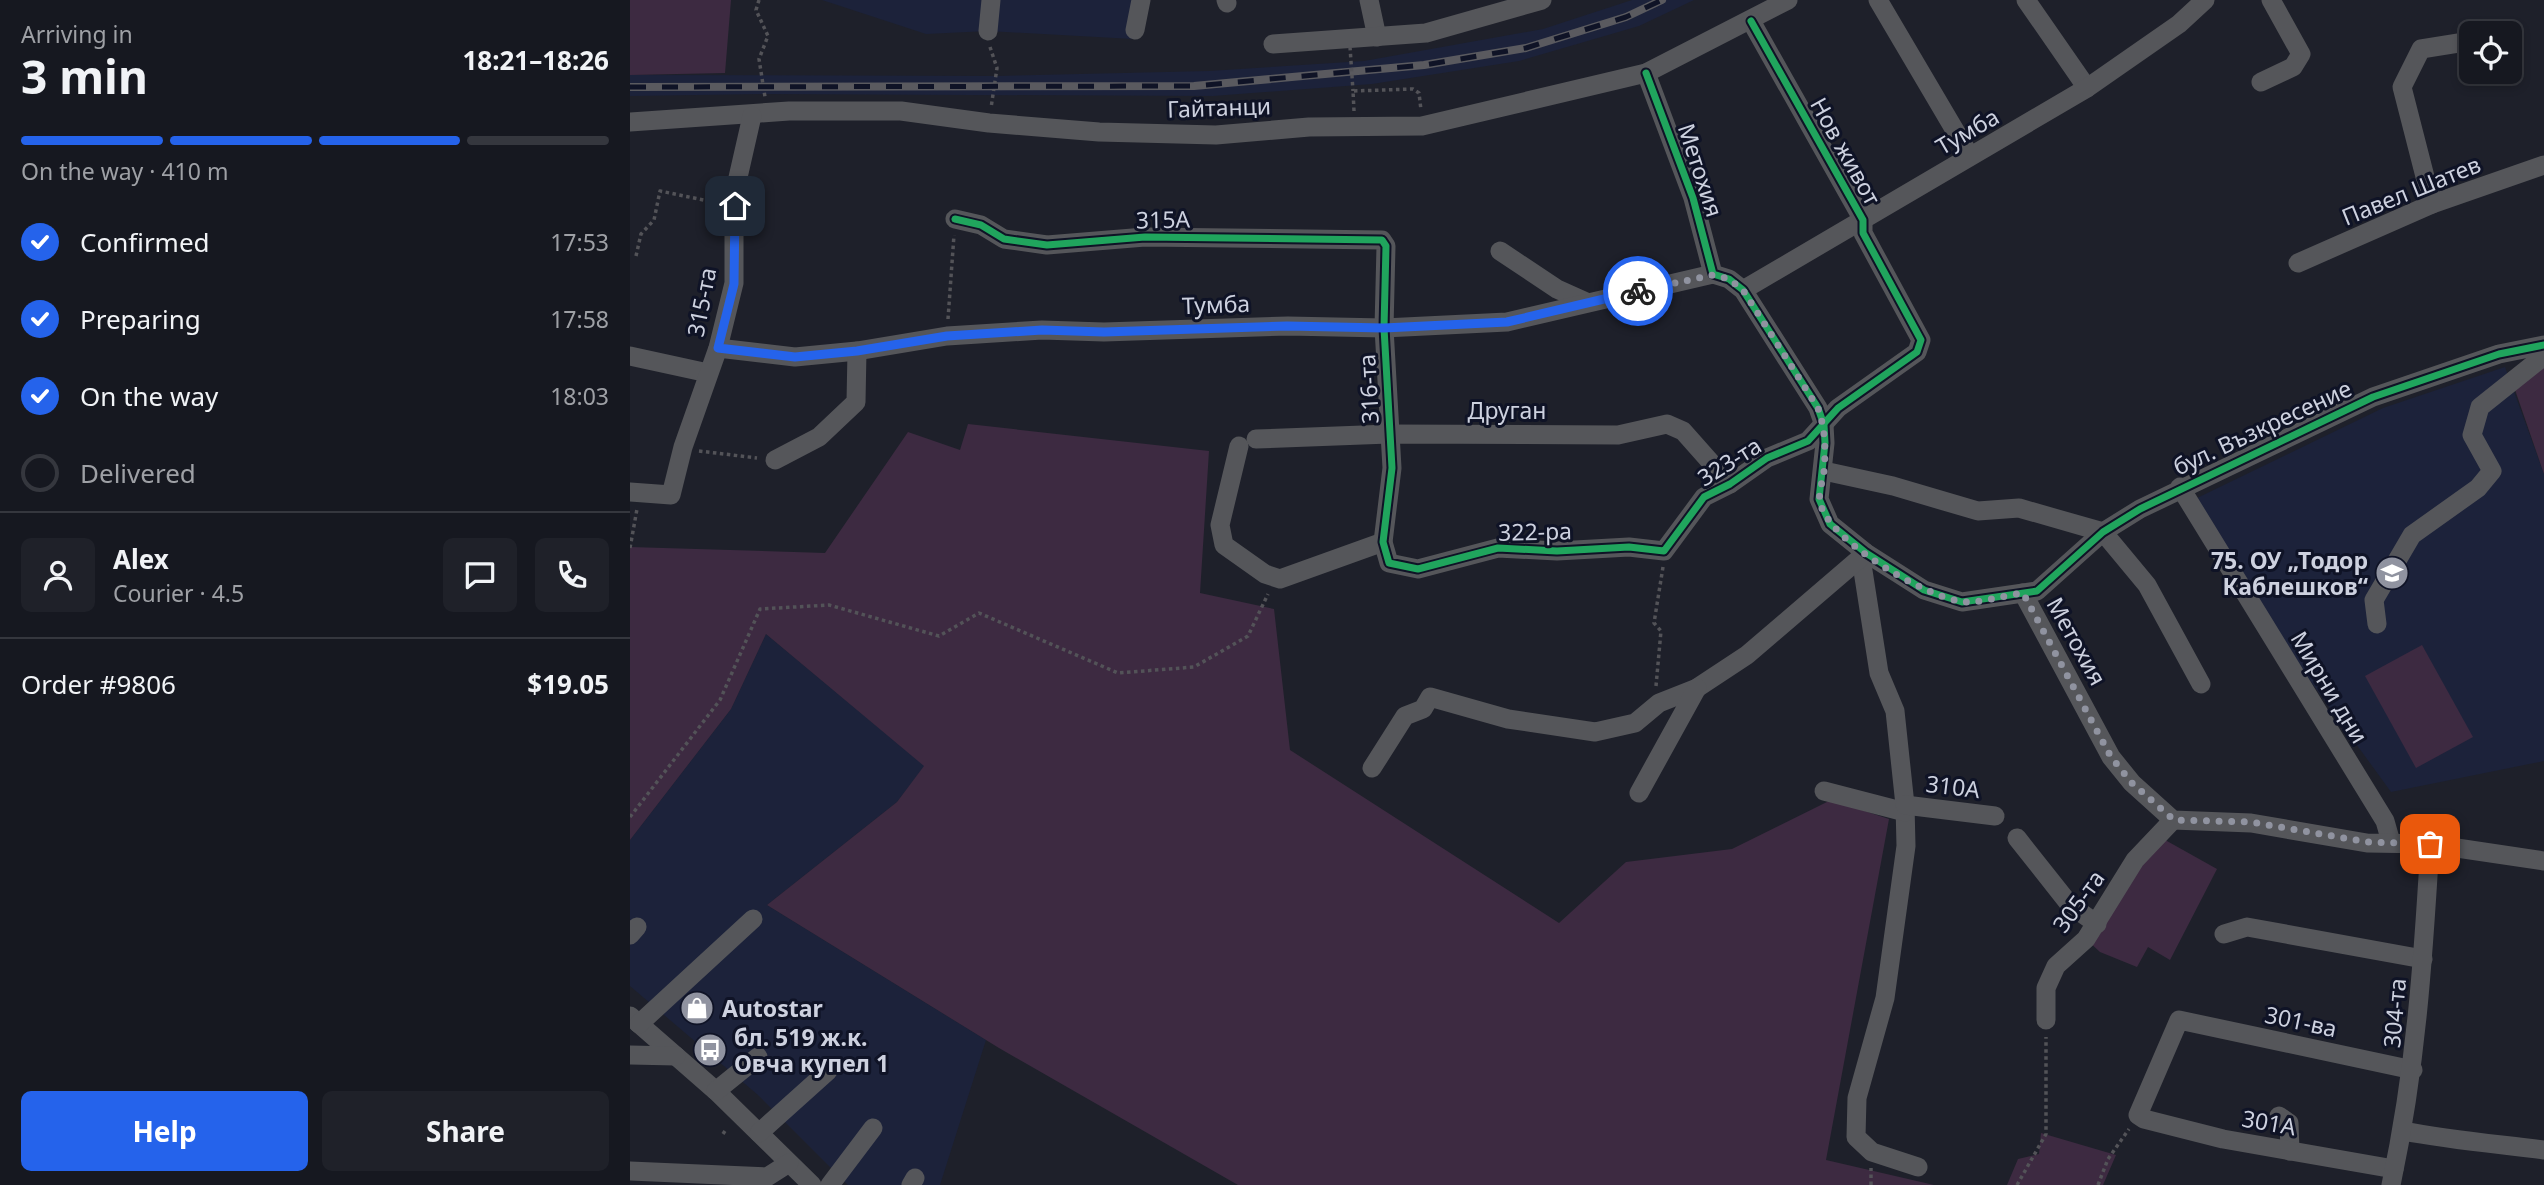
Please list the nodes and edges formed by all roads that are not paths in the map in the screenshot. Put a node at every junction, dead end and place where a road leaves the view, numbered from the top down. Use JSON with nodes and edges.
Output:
{"nodes":[{"id":1,"x":991,"y":0,"type":"edge"},
{"id":2,"x":1141,"y":0,"type":"edge"},
{"id":3,"x":1369,"y":0,"type":"edge"},
{"id":4,"x":1542,"y":0,"type":"edge"},
{"id":5,"x":1788,"y":0,"type":"edge"},
{"id":6,"x":1878,"y":0,"type":"edge"},
{"id":7,"x":2026,"y":0,"type":"edge"},
{"id":8,"x":2271,"y":0,"type":"edge"},
{"id":9,"x":2199,"y":2,"type":"edge"},
{"id":10,"x":1751,"y":21,"type":"junction"},
{"id":11,"x":1135,"y":30,"type":"dead end"},
{"id":12,"x":988,"y":31,"type":"road end"},
{"id":13,"x":1377,"y":37,"type":"junction"},
{"id":14,"x":2459,"y":43,"type":"edge"},
{"id":15,"x":1273,"y":44,"type":"dead end"},
{"id":16,"x":1646,"y":73,"type":"junction"},
{"id":17,"x":2261,"y":82,"type":"dead end"},
{"id":18,"x":2087,"y":88,"type":"junction"},
{"id":19,"x":752,"y":116,"type":"junction"},
{"id":20,"x":630,"y":122,"type":"edge"},
{"id":21,"x":1970,"y":156,"type":"junction"},
{"id":22,"x":2542,"y":172,"type":"edge"},
{"id":23,"x":2432,"y":204,"type":"junction"},
{"id":24,"x":956,"y":219,"type":"road end"},
{"id":25,"x":1863,"y":220,"type":"junction"},
{"id":26,"x":1376,"y":238,"type":"joint"},
{"id":27,"x":1500,"y":251,"type":"dead end"},
{"id":28,"x":2298,"y":263,"type":"dead end"},
{"id":29,"x":1713,"y":275,"type":"junction"},
{"id":30,"x":1743,"y":290,"type":"junction"},
{"id":31,"x":1586,"y":302,"type":"junction"},
{"id":32,"x":1384,"y":328,"type":"junction"},
{"id":33,"x":1921,"y":340,"type":"joint"},
{"id":34,"x":2544,"y":345,"type":"edge"},
{"id":35,"x":718,"y":348,"type":"junction"},
{"id":36,"x":857,"y":351,"type":"junction"},
{"id":37,"x":630,"y":356,"type":"edge"},
{"id":38,"x":2544,"y":356,"type":"edge"},
{"id":39,"x":708,"y":373,"type":"junction"},
{"id":40,"x":1824,"y":425,"type":"junction"},
{"id":41,"x":1389,"y":433,"type":"junction"},
{"id":42,"x":775,"y":460,"type":"road end"},
{"id":43,"x":1824,"y":471,"type":"junction"},
{"id":44,"x":1730,"y":484,"type":"junction"},
{"id":45,"x":2180,"y":487,"type":"junction"},
{"id":46,"x":635,"y":492,"type":"edge"},
{"id":47,"x":2103,"y":532,"type":"junction"},
{"id":48,"x":1383,"y":542,"type":"junction"},
{"id":49,"x":1664,"y":551,"type":"joint"},
{"id":50,"x":1864,"y":556,"type":"junction"},
{"id":51,"x":2023,"y":593,"type":"junction"},
{"id":52,"x":2377,"y":624,"type":"dead end"},
{"id":53,"x":2201,"y":684,"type":"dead end"},
{"id":54,"x":1697,"y":688,"type":"junction"},
{"id":55,"x":1372,"y":768,"type":"dead end"},
{"id":56,"x":1824,"y":791,"type":"dead end"},
{"id":57,"x":1639,"y":793,"type":"dead end"},
{"id":58,"x":1905,"y":808,"type":"junction"},
{"id":59,"x":1995,"y":816,"type":"dead end"},
{"id":60,"x":2174,"y":820,"type":"junction"},
{"id":61,"x":2017,"y":838,"type":"dead end"},
{"id":62,"x":2391,"y":842,"type":"junction"},
{"id":63,"x":2430,"y":844,"type":"junction"},
{"id":64,"x":2544,"y":861,"type":"edge"},
{"id":65,"x":753,"y":919,"type":"dead end"},
{"id":66,"x":2097,"y":924,"type":"junction"},
{"id":67,"x":2224,"y":934,"type":"dead end"},
{"id":68,"x":2423,"y":959,"type":"junction"},
{"id":69,"x":634,"y":1020,"type":"edge"},
{"id":70,"x":2046,"y":1020,"type":"road end"},
{"id":71,"x":630,"y":1055,"type":"edge"},
{"id":72,"x":676,"y":1056,"type":"junction"},
{"id":73,"x":758,"y":1057,"type":"dead end"},
{"id":74,"x":2413,"y":1070,"type":"junction"},
{"id":75,"x":828,"y":1071,"type":"dead end"},
{"id":76,"x":716,"y":1091,"type":"junction"},
{"id":77,"x":2138,"y":1115,"type":"joint"},
{"id":78,"x":2279,"y":1116,"type":"dead end"},
{"id":79,"x":873,"y":1128,"type":"dead end"},
{"id":80,"x":2403,"y":1131,"type":"junction"},
{"id":81,"x":759,"y":1133,"type":"junction"},
{"id":82,"x":2290,"y":1150,"type":"junction"},
{"id":83,"x":2544,"y":1150,"type":"edge"},
{"id":84,"x":789,"y":1163,"type":"junction"},
{"id":85,"x":1918,"y":1167,"type":"dead end"},
{"id":86,"x":630,"y":1171,"type":"edge"},
{"id":87,"x":2393,"y":1177,"type":"edge"},
{"id":88,"x":811,"y":1185,"type":"edge"},
{"id":89,"x":830,"y":1185,"type":"edge"}],
"edges":[{"from":1,"to":12,"type":"street"},
{"from":2,"to":11,"type":"street"},
{"from":3,"to":13,"type":"street"},
{"from":4,"to":13,"type":"street"},
{"from":5,"to":10,"type":"street","name":"Гайтанци"},
{"from":6,"to":21,"type":"street"},
{"from":7,"to":18,"type":"street"},
{"from":8,"to":17,"type":"street"},
{"from":9,"to":18,"type":"street","name":"Тумба"},
{"from":10,"to":16,"type":"street","name":"Гайтанци"},
{"from":10,"to":25,"type":"street","name":"Нов живот"},
{"from":13,"to":15,"type":"street"},
{"from":14,"to":23,"type":"street"},
{"from":16,"to":19,"type":"street","name":"Гайтанци"},
{"from":16,"to":29,"type":"street","name":"Метохия"},
{"from":18,"to":21,"type":"street","name":"Тумба"},
{"from":19,"to":20,"type":"street","name":"Гайтанци"},
{"from":19,"to":35,"type":"street","name":"315-та"},
{"from":21,"to":25,"type":"street","name":"Тумба"},
{"from":22,"to":23,"type":"street","name":"Павел Шатев"},
{"from":23,"to":28,"type":"street","name":"Павел Шатев"},
{"from":24,"to":26,"type":"street","name":"315А"},
{"from":25,"to":30,"type":"street","name":"Тумба"},
{"from":25,"to":33,"type":"street","name":"Нов живот"},
{"from":26,"to":32,"type":"street","name":"316-та"},
{"from":27,"to":31,"type":"street"},
{"from":29,"to":30,"type":"street"},
{"from":29,"to":31,"type":"street","name":"Тумба"},
{"from":30,"to":40,"type":"street","name":"Метохия"},
{"from":31,"to":32,"type":"street","name":"Тумба"},
{"from":32,"to":36,"type":"street","name":"Тумба"},
{"from":32,"to":41,"type":"street","name":"316-та"},
{"from":33,"to":40,"type":"street","name":"323-та"},
{"from":34,"to":45,"type":"street","name":"бул. Възкресение"},
{"from":35,"to":36,"type":"street","name":"Тумба"},
{"from":35,"to":39,"type":"street","name":"315-та"},
{"from":36,"to":42,"type":"street"},
{"from":37,"to":39,"type":"street","name":"315-та"},
{"from":38,"to":52,"type":"street"},
{"from":39,"to":46,"type":"street","name":"315-та"},
{"from":40,"to":43,"type":"street","name":"Метохия"},
{"from":40,"to":44,"type":"street","name":"323-та"},
{"from":41,"to":44,"type":"street","name":"Друган"},
{"from":41,"to":48,"type":"street","name":"316-та"},
{"from":41,"to":48,"type":"street","name":"Друган"},
{"from":43,"to":47,"type":"street"},
{"from":43,"to":50,"type":"street","name":"Метохия"},
{"from":44,"to":49,"type":"street","name":"323-та"},
{"from":45,"to":47,"type":"street","name":"бул. Възкресение"},
{"from":45,"to":62,"type":"street","name":"Мирни дни"},
{"from":47,"to":51,"type":"street","name":"бул. Възкресение"},
{"from":47,"to":53,"type":"street"},
{"from":48,"to":49,"type":"street","name":"322-ра"},
{"from":50,"to":51,"type":"street","name":"Метохия"},
{"from":50,"to":54,"type":"street"},
{"from":50,"to":58,"type":"street"},
{"from":51,"to":60,"type":"street","name":"Метохия"},
{"from":54,"to":55,"type":"street"},
{"from":54,"to":57,"type":"street"},
{"from":56,"to":58,"type":"street","name":"310А"},
{"from":58,"to":59,"type":"street","name":"310А"},
{"from":58,"to":85,"type":"street"},
{"from":60,"to":62,"type":"street"},
{"from":60,"to":66,"type":"street","name":"305-та"},
{"from":61,"to":66,"type":"street"},
{"from":62,"to":63,"type":"street"},
{"from":63,"to":64,"type":"street"},
{"from":63,"to":68,"type":"street","name":"304-та"},
{"from":65,"to":69,"type":"street"},
{"from":66,"to":70,"type":"street","name":"305-та"},
{"from":67,"to":68,"type":"street"},
{"from":68,"to":74,"type":"street","name":"304-та"},
{"from":69,"to":72,"type":"street"},
{"from":71,"to":72,"type":"street"},
{"from":72,"to":76,"type":"street"},
{"from":73,"to":76,"type":"street"},
{"from":74,"to":77,"type":"street","name":"301-ва"},
{"from":74,"to":80,"type":"street","name":"304-та"},
{"from":75,"to":81,"type":"street"},
{"from":76,"to":81,"type":"street"},
{"from":77,"to":82,"type":"street","name":"301А"},
{"from":78,"to":82,"type":"street"},
{"from":79,"to":89,"type":"street"},
{"from":80,"to":83,"type":"street"},
{"from":80,"to":87,"type":"street","name":"304-та"},
{"from":81,"to":84,"type":"street"},
{"from":82,"to":87,"type":"street","name":"301А"},
{"from":84,"to":86,"type":"street"},
{"from":84,"to":88,"type":"street"}]}
